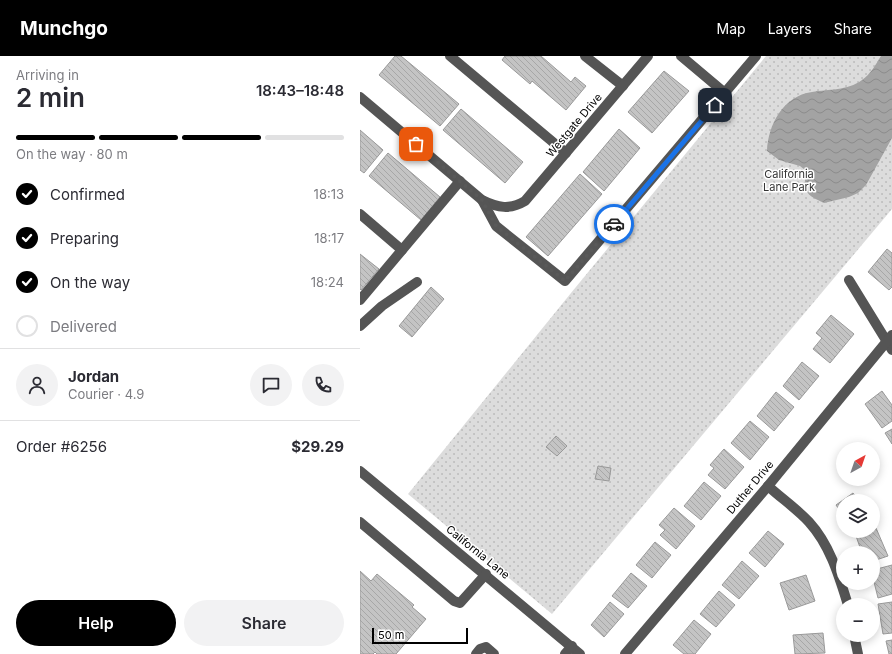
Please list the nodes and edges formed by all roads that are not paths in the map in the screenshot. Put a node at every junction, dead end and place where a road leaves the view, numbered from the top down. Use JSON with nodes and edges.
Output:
{"nodes":[{"id":1,"x":450,"y":56,"type":"edge"},
{"id":2,"x":585,"y":56,"type":"edge"},
{"id":3,"x":648,"y":56,"type":"edge"},
{"id":4,"x":680,"y":56,"type":"edge"},
{"id":5,"x":756,"y":56,"type":"edge"},
{"id":6,"x":623,"y":86,"type":"junction"},
{"id":7,"x":725,"y":93,"type":"junction"},
{"id":8,"x":360,"y":97,"type":"edge"},
{"id":9,"x":566,"y":153,"type":"junction"},
{"id":10,"x":460,"y":181,"type":"junction"},
{"id":11,"x":482,"y":200,"type":"junction"},
{"id":12,"x":360,"y":214,"type":"edge"},
{"id":13,"x":402,"y":250,"type":"junction"},
{"id":14,"x":849,"y":280,"type":"dead end"},
{"id":15,"x":417,"y":282,"type":"dead end"},
{"id":16,"x":360,"y":300,"type":"edge"},
{"id":17,"x":360,"y":326,"type":"edge"},
{"id":18,"x":890,"y":342,"type":"edge"},
{"id":19,"x":360,"y":471,"type":"edge"},
{"id":20,"x":768,"y":486,"type":"junction"},
{"id":21,"x":360,"y":522,"type":"edge"},
{"id":22,"x":486,"y":574,"type":"junction"},
{"id":23,"x":846,"y":598,"type":"edge"},
{"id":24,"x":855,"y":642,"type":"edge"},
{"id":25,"x":568,"y":650,"type":"edge"},
{"id":26,"x":476,"y":654,"type":"edge"},
{"id":27,"x":494,"y":654,"type":"edge"},
{"id":28,"x":580,"y":654,"type":"edge"},
{"id":29,"x":625,"y":654,"type":"edge"},
{"id":30,"x":858,"y":654,"type":"edge"}],
"edges":[{"from":1,"to":9,"type":"street"},
{"from":2,"to":6,"type":"street"},
{"from":3,"to":6,"type":"street","name":"Westgate Drive"},
{"from":4,"to":7,"type":"street"},
{"from":5,"to":7,"type":"street"},
{"from":6,"to":9,"type":"street","name":"Westgate Drive"},
{"from":7,"to":11,"type":"street"},
{"from":8,"to":10,"type":"street"},
{"from":9,"to":11,"type":"street","name":"Westgate Drive"},
{"from":10,"to":11,"type":"street"},
{"from":10,"to":13,"type":"street"},
{"from":12,"to":13,"type":"street"},
{"from":13,"to":16,"type":"street"},
{"from":14,"to":18,"type":"street"},
{"from":15,"to":17,"type":"street"},
{"from":18,"to":20,"type":"street","name":"Duther Drive"},
{"from":19,"to":22,"type":"street","name":"California Lane"},
{"from":20,"to":23,"type":"street"},
{"from":20,"to":29,"type":"street","name":"Duther Drive"},
{"from":21,"to":22,"type":"street"},
{"from":22,"to":25,"type":"street","name":"California Lane"},
{"from":24,"to":30,"type":"street"},
{"from":25,"to":28,"type":"street","name":"California Lane"},
{"from":26,"to":27,"type":"street"}]}
